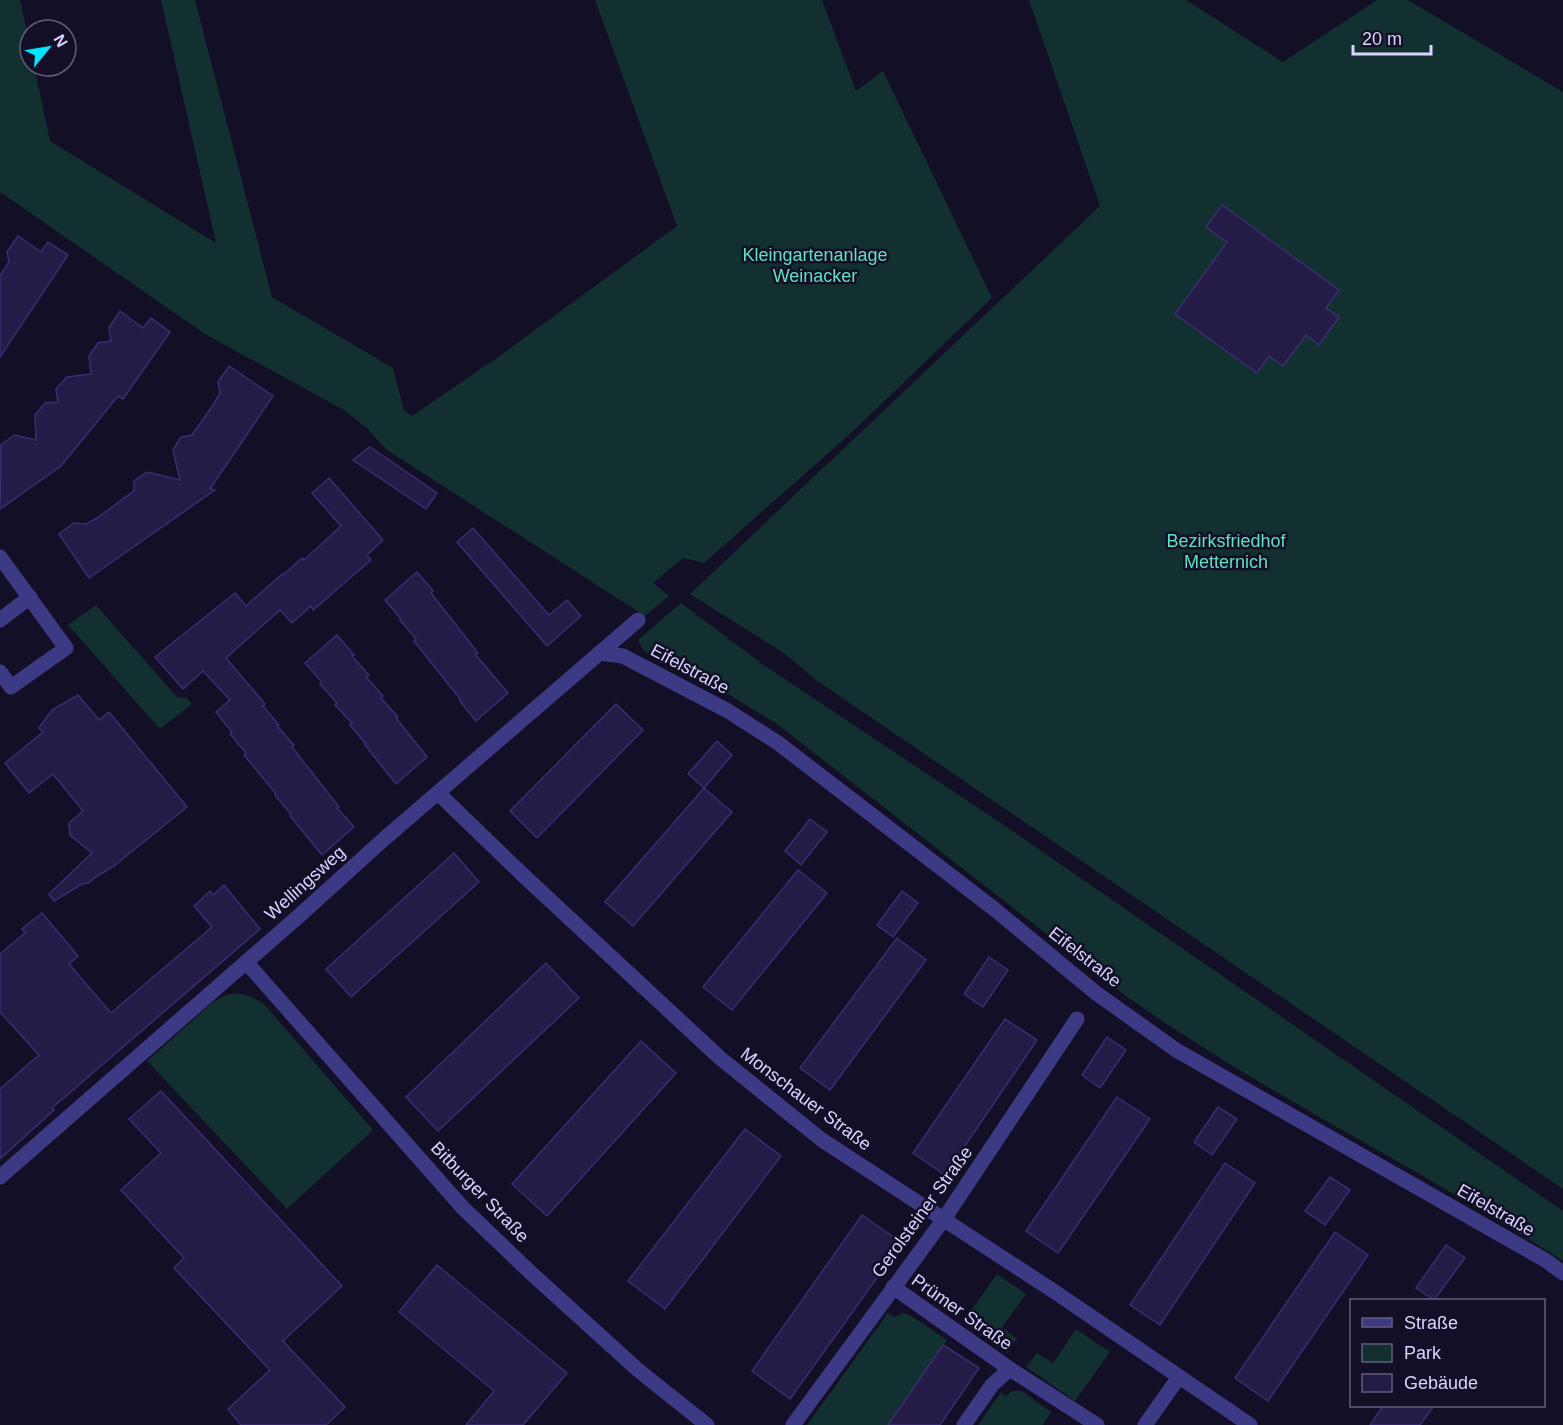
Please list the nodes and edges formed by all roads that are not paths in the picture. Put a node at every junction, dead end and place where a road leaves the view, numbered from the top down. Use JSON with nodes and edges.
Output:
{"nodes":[{"id":1,"x":0,"y":557,"type":"edge"},
{"id":2,"x":30,"y":597,"type":"junction"},
{"id":3,"x":0,"y":620,"type":"edge"},
{"id":4,"x":638,"y":620,"type":"dead end"},
{"id":5,"x":599,"y":653,"type":"junction"},
{"id":6,"x":0,"y":672,"type":"edge"},
{"id":7,"x":438,"y":793,"type":"junction"},
{"id":8,"x":246,"y":962,"type":"junction"},
{"id":9,"x":1077,"y":1019,"type":"dead end"},
{"id":10,"x":0,"y":1177,"type":"edge"},
{"id":11,"x":944,"y":1219,"type":"junction"},
{"id":12,"x":1563,"y":1273,"type":"edge"},
{"id":13,"x":893,"y":1287,"type":"junction"},
{"id":14,"x":1010,"y":1369,"type":"junction"},
{"id":15,"x":1179,"y":1377,"type":"junction"},
{"id":16,"x":707,"y":1425,"type":"edge"},
{"id":17,"x":793,"y":1425,"type":"edge"},
{"id":18,"x":964,"y":1425,"type":"edge"},
{"id":19,"x":1097,"y":1425,"type":"edge"},
{"id":20,"x":1146,"y":1425,"type":"edge"},
{"id":21,"x":1250,"y":1425,"type":"edge"}],
"edges":[{"from":1,"to":2,"type":"street"},
{"from":2,"to":3,"type":"street"},
{"from":2,"to":6,"type":"street"},
{"from":4,"to":5,"type":"street","name":"Wellingsweg"},
{"from":5,"to":7,"type":"street","name":"Wellingsweg"},
{"from":5,"to":12,"type":"street","name":"Eifelstraße"},
{"from":7,"to":8,"type":"street","name":"Wellingsweg"},
{"from":7,"to":11,"type":"street","name":"Monschauer Straße"},
{"from":8,"to":10,"type":"street","name":"Wellingsweg"},
{"from":8,"to":16,"type":"street","name":"Bitburger Straße"},
{"from":9,"to":11,"type":"street","name":"Gerolsteiner Straße"},
{"from":11,"to":13,"type":"street","name":"Gerolsteiner Straße"},
{"from":11,"to":15,"type":"street","name":"Monschauer Straße"},
{"from":13,"to":14,"type":"street","name":"Prümer Straße"},
{"from":13,"to":17,"type":"street","name":"Gerolsteiner Straße"},
{"from":14,"to":18,"type":"street","name":"Prümer Straße"},
{"from":14,"to":19,"type":"street","name":"Prümer Straße"},
{"from":15,"to":20,"type":"street"},
{"from":15,"to":21,"type":"street","name":"Monschauer Straße"}]}
